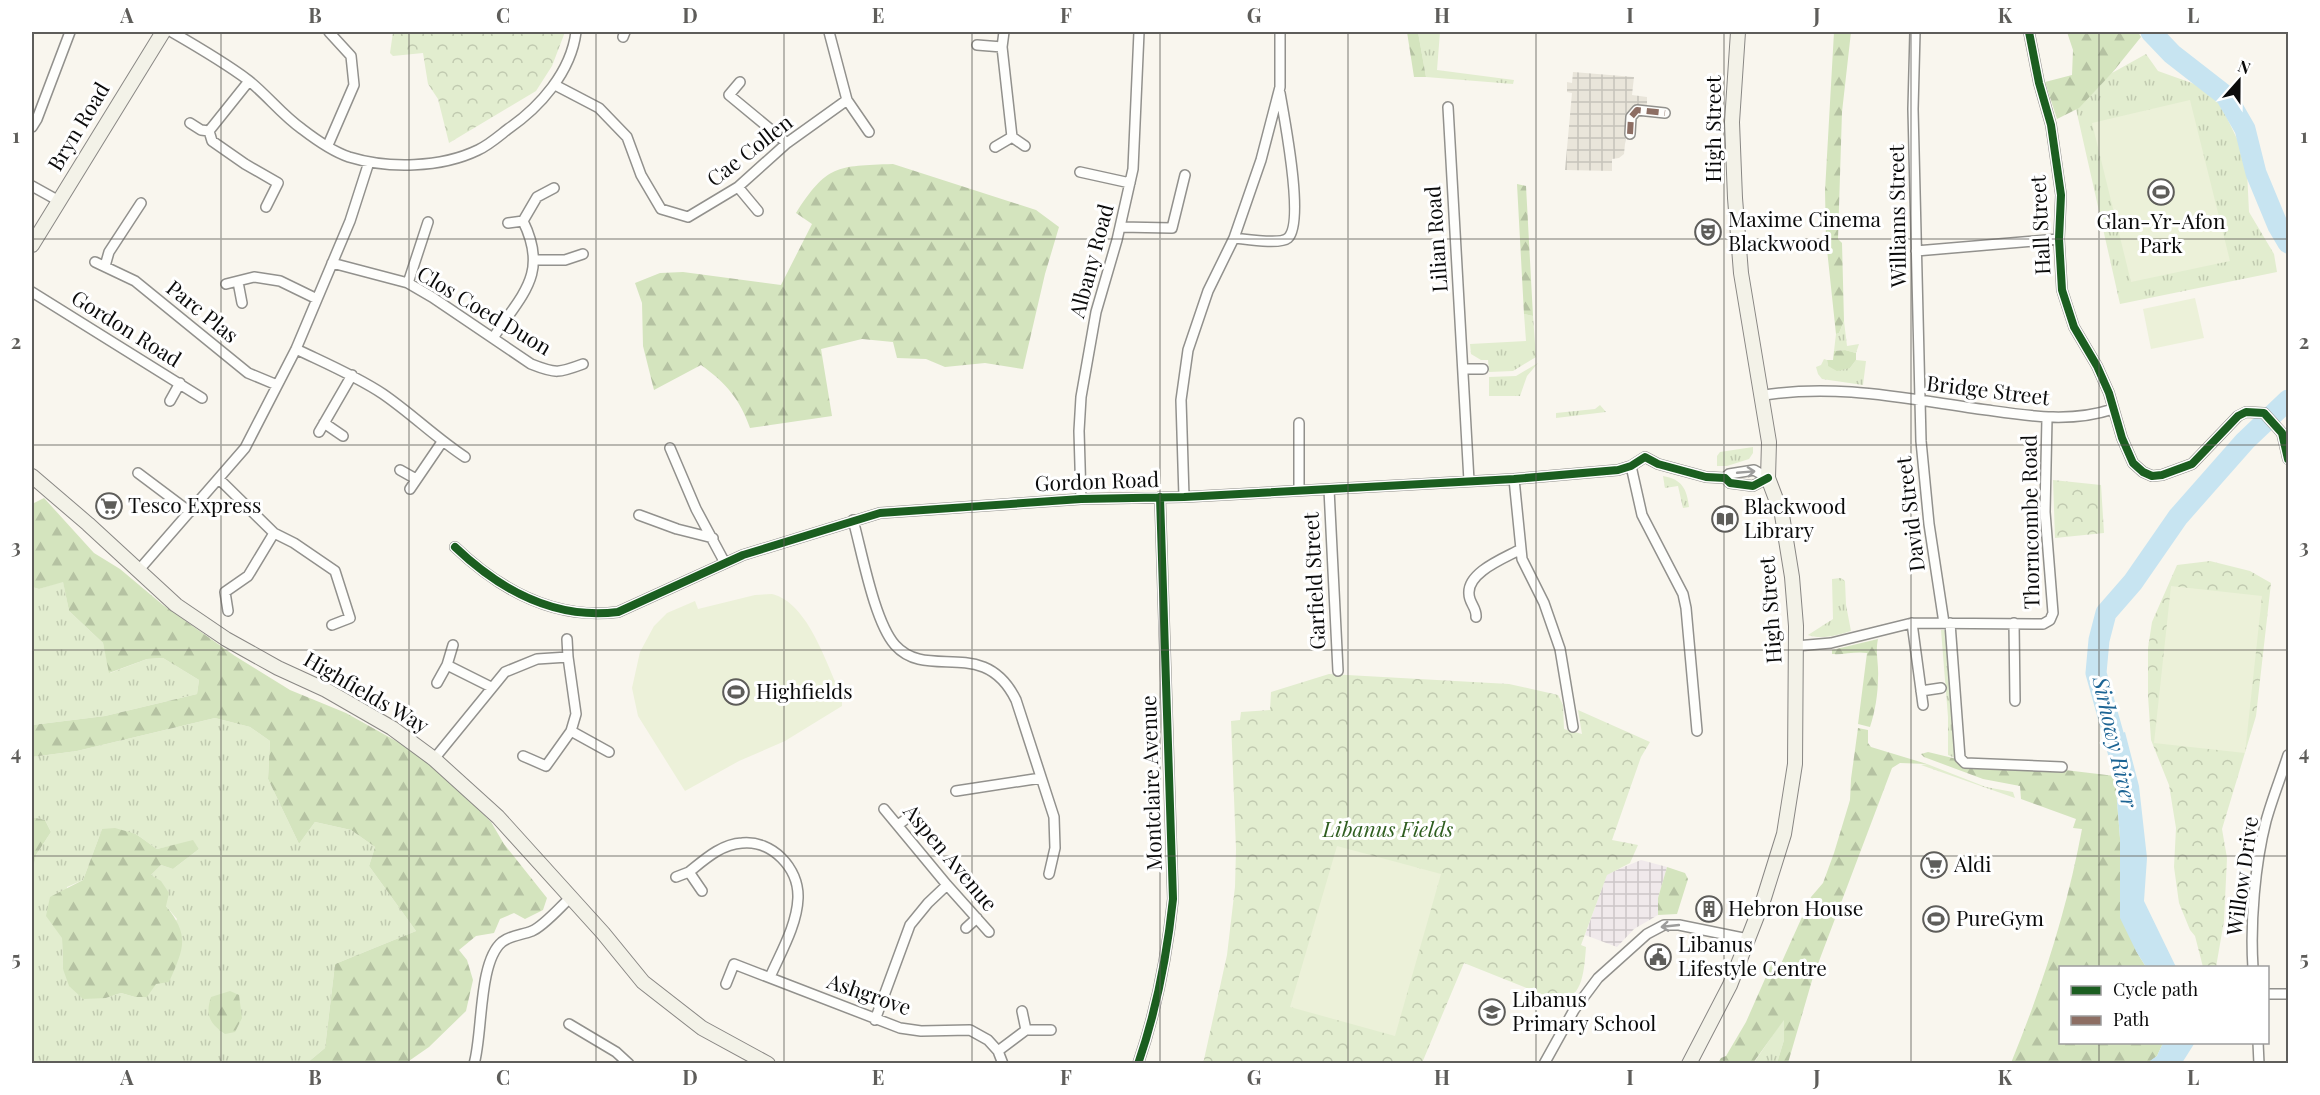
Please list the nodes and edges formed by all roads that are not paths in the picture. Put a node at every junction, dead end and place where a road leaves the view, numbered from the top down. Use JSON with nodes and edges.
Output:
{"nodes":[{"id":1,"x":70,"y":32,"type":"edge"},
{"id":2,"x":163,"y":32,"type":"edge"},
{"id":3,"x":172,"y":32,"type":"edge"},
{"id":4,"x":329,"y":32,"type":"edge"},
{"id":5,"x":576,"y":32,"type":"edge"},
{"id":6,"x":830,"y":32,"type":"edge"},
{"id":7,"x":1004,"y":32,"type":"edge"},
{"id":8,"x":1139,"y":32,"type":"edge"},
{"id":9,"x":1280,"y":32,"type":"edge"},
{"id":10,"x":1738,"y":32,"type":"edge"},
{"id":11,"x":1915,"y":32,"type":"edge"},
{"id":12,"x":2029,"y":32,"type":"edge"},
{"id":13,"x":977,"y":45,"type":"dead end"},
{"id":14,"x":1002,"y":47,"type":"junction"},
{"id":15,"x":249,"y":81,"type":"junction"},
{"id":16,"x":740,"y":82,"type":"dead end"},
{"id":17,"x":555,"y":84,"type":"junction"},
{"id":18,"x":1280,"y":87,"type":"junction"},
{"id":19,"x":847,"y":100,"type":"junction"},
{"id":20,"x":1448,"y":107,"type":"dead end"},
{"id":21,"x":1665,"y":113,"type":"dead end"},
{"id":22,"x":190,"y":123,"type":"dead end"},
{"id":23,"x":32,"y":127,"type":"edge"},
{"id":24,"x":209,"y":131,"type":"junction"},
{"id":25,"x":869,"y":132,"type":"dead end"},
{"id":26,"x":1630,"y":134,"type":"dead end"},
{"id":27,"x":1012,"y":137,"type":"junction"},
{"id":28,"x":787,"y":143,"type":"junction"},
{"id":29,"x":328,"y":145,"type":"junction"},
{"id":30,"x":1025,"y":146,"type":"dead end"},
{"id":31,"x":995,"y":147,"type":"dead end"},
{"id":32,"x":369,"y":162,"type":"junction"},
{"id":33,"x":1080,"y":172,"type":"dead end"},
{"id":34,"x":1185,"y":175,"type":"dead end"},
{"id":35,"x":1130,"y":183,"type":"junction"},
{"id":36,"x":32,"y":186,"type":"edge"},
{"id":37,"x":738,"y":187,"type":"junction"},
{"id":38,"x":554,"y":188,"type":"dead end"},
{"id":39,"x":59,"y":201,"type":"junction"},
{"id":40,"x":141,"y":203,"type":"dead end"},
{"id":41,"x":266,"y":207,"type":"dead end"},
{"id":42,"x":758,"y":211,"type":"dead end"},
{"id":43,"x":523,"y":221,"type":"junction"},
{"id":44,"x":428,"y":222,"type":"dead end"},
{"id":45,"x":508,"y":223,"type":"dead end"},
{"id":46,"x":1120,"y":227,"type":"junction"},
{"id":47,"x":1234,"y":238,"type":"junction"},
{"id":48,"x":2059,"y":238,"type":"junction"},
{"id":49,"x":32,"y":245,"type":"edge"},
{"id":50,"x":1916,"y":251,"type":"junction"},
{"id":51,"x":583,"y":254,"type":"dead end"},
{"id":52,"x":534,"y":260,"type":"junction"},
{"id":53,"x":95,"y":262,"type":"dead end"},
{"id":54,"x":332,"y":263,"type":"junction"},
{"id":55,"x":105,"y":266,"type":"junction"},
{"id":56,"x":238,"y":282,"type":"junction"},
{"id":57,"x":225,"y":284,"type":"dead end"},
{"id":58,"x":408,"y":284,"type":"junction"},
{"id":59,"x":32,"y":292,"type":"edge"},
{"id":60,"x":317,"y":299,"type":"junction"},
{"id":61,"x":242,"y":303,"type":"dead end"},
{"id":62,"x":493,"y":338,"type":"junction"},
{"id":63,"x":296,"y":349,"type":"junction"},
{"id":64,"x":584,"y":364,"type":"dead end"},
{"id":65,"x":1464,"y":369,"type":"junction"},
{"id":66,"x":1483,"y":369,"type":"dead end"},
{"id":67,"x":352,"y":375,"type":"junction"},
{"id":68,"x":180,"y":384,"type":"junction"},
{"id":69,"x":277,"y":385,"type":"junction"},
{"id":70,"x":1760,"y":396,"type":"junction"},
{"id":71,"x":202,"y":398,"type":"dead end"},
{"id":72,"x":1920,"y":400,"type":"junction"},
{"id":73,"x":170,"y":401,"type":"dead end"},
{"id":74,"x":2113,"y":409,"type":"junction"},
{"id":75,"x":2047,"y":418,"type":"junction"},
{"id":76,"x":1299,"y":423,"type":"dead end"},
{"id":77,"x":343,"y":436,"type":"dead end"},
{"id":78,"x":441,"y":442,"type":"junction"},
{"id":79,"x":669,"y":448,"type":"dead end"},
{"id":80,"x":465,"y":457,"type":"dead end"},
{"id":81,"x":2289,"y":459,"type":"edge"},
{"id":82,"x":1631,"y":466,"type":"junction"},
{"id":83,"x":400,"y":470,"type":"dead end"},
{"id":84,"x":138,"y":473,"type":"dead end"},
{"id":85,"x":32,"y":476,"type":"edge"},
{"id":86,"x":1725,"y":478,"type":"junction"},
{"id":87,"x":1767,"y":478,"type":"junction"},
{"id":88,"x":416,"y":479,"type":"junction"},
{"id":89,"x":1514,"y":479,"type":"junction"},
{"id":90,"x":219,"y":480,"type":"junction"},
{"id":91,"x":1469,"y":482,"type":"junction"},
{"id":92,"x":410,"y":489,"type":"dead end"},
{"id":93,"x":1329,"y":489,"type":"junction"},
{"id":94,"x":1299,"y":490,"type":"junction"},
{"id":95,"x":1184,"y":496,"type":"junction"},
{"id":96,"x":1160,"y":497,"type":"junction"},
{"id":97,"x":1081,"y":499,"type":"junction"},
{"id":98,"x":190,"y":512,"type":"junction"},
{"id":99,"x":639,"y":515,"type":"dead end"},
{"id":100,"x":853,"y":519,"type":"junction"},
{"id":101,"x":274,"y":533,"type":"junction"},
{"id":102,"x":713,"y":538,"type":"junction"},
{"id":103,"x":455,"y":547,"type":"dead end"},
{"id":104,"x":1521,"y":549,"type":"junction"},
{"id":105,"x":725,"y":563,"type":"junction"},
{"id":106,"x":138,"y":571,"type":"junction"},
{"id":107,"x":228,"y":611,"type":"dead end"},
{"id":108,"x":1476,"y":617,"type":"dead end"},
{"id":109,"x":1912,"y":623,"type":"junction"},
{"id":110,"x":1947,"y":623,"type":"junction"},
{"id":111,"x":2014,"y":623,"type":"junction"},
{"id":112,"x":332,"y":625,"type":"dead end"},
{"id":113,"x":567,"y":639,"type":"dead end"},
{"id":114,"x":453,"y":645,"type":"dead end"},
{"id":115,"x":1796,"y":646,"type":"junction"},
{"id":116,"x":568,"y":657,"type":"junction"},
{"id":117,"x":447,"y":665,"type":"junction"},
{"id":118,"x":1338,"y":671,"type":"dead end"},
{"id":119,"x":437,"y":683,"type":"dead end"},
{"id":120,"x":491,"y":687,"type":"junction"},
{"id":121,"x":1941,"y":688,"type":"dead end"},
{"id":122,"x":1921,"y":691,"type":"junction"},
{"id":123,"x":2015,"y":701,"type":"dead end"},
{"id":124,"x":1923,"y":705,"type":"dead end"},
{"id":125,"x":1573,"y":727,"type":"dead end"},
{"id":126,"x":571,"y":731,"type":"junction"},
{"id":127,"x":1697,"y":731,"type":"dead end"},
{"id":128,"x":609,"y":752,"type":"dead end"},
{"id":129,"x":2289,"y":755,"type":"edge"},
{"id":130,"x":523,"y":756,"type":"dead end"},
{"id":131,"x":435,"y":759,"type":"junction"},
{"id":132,"x":2061,"y":767,"type":"dead end"},
{"id":133,"x":1041,"y":778,"type":"junction"},
{"id":134,"x":956,"y":791,"type":"dead end"},
{"id":135,"x":884,"y":808,"type":"dead end"},
{"id":136,"x":914,"y":813,"type":"dead end"},
{"id":137,"x":898,"y":825,"type":"junction"},
{"id":138,"x":689,"y":872,"type":"junction"},
{"id":139,"x":1049,"y":874,"type":"dead end"},
{"id":140,"x":676,"y":877,"type":"dead end"},
{"id":141,"x":947,"y":885,"type":"junction"},
{"id":142,"x":702,"y":891,"type":"dead end"},
{"id":143,"x":571,"y":897,"type":"junction"},
{"id":144,"x":977,"y":918,"type":"junction"},
{"id":145,"x":966,"y":928,"type":"dead end"},
{"id":146,"x":989,"y":932,"type":"dead end"},
{"id":147,"x":1748,"y":939,"type":"junction"},
{"id":148,"x":2253,"y":966,"type":"edge"},
{"id":149,"x":770,"y":977,"type":"junction"},
{"id":150,"x":726,"y":984,"type":"dead end"},
{"id":151,"x":2269,"y":994,"type":"edge"},
{"id":152,"x":2289,"y":994,"type":"edge"},
{"id":153,"x":1022,"y":1011,"type":"dead end"},
{"id":154,"x":875,"y":1020,"type":"junction"},
{"id":155,"x":569,"y":1024,"type":"dead end"},
{"id":156,"x":1026,"y":1030,"type":"junction"},
{"id":157,"x":1051,"y":1030,"type":"dead end"},
{"id":158,"x":2258,"y":1044,"type":"edge"},
{"id":159,"x":998,"y":1051,"type":"junction"},
{"id":160,"x":474,"y":1064,"type":"edge"},
{"id":161,"x":629,"y":1064,"type":"edge"},
{"id":162,"x":768,"y":1064,"type":"edge"},
{"id":163,"x":1003,"y":1064,"type":"edge"},
{"id":164,"x":1138,"y":1064,"type":"edge"},
{"id":165,"x":1544,"y":1064,"type":"edge"},
{"id":166,"x":1689,"y":1064,"type":"edge"},
{"id":167,"x":2259,"y":1064,"type":"edge"}],
"edges":[{"from":1,"to":23,"type":"street"},
{"from":2,"to":39,"type":"main road","name":"Bryn Road"},
{"from":3,"to":15,"type":"street"},
{"from":4,"to":29,"type":"street"},
{"from":5,"to":17,"type":"street"},
{"from":6,"to":19,"type":"street"},
{"from":7,"to":14,"type":"street"},
{"from":8,"to":35,"type":"street","name":"Albany Road"},
{"from":9,"to":18,"type":"street"},
{"from":10,"to":70,"type":"main road","name":"High Street"},
{"from":11,"to":50,"type":"street","name":"Williams Street"},
{"from":12,"to":48,"type":"street","name":"Hall Street"},
{"from":13,"to":14,"type":"street"},
{"from":14,"to":27,"type":"street"},
{"from":15,"to":24,"type":"street"},
{"from":15,"to":29,"type":"street"},
{"from":16,"to":28,"type":"street"},
{"from":17,"to":32,"type":"street"},
{"from":17,"to":37,"type":"street","name":"Cae Collen"},
{"from":18,"to":47,"type":"street"},
{"from":18,"to":47,"type":"street"},
{"from":19,"to":25,"type":"street"},
{"from":19,"to":28,"type":"street","name":"Cae Collen"},
{"from":20,"to":65,"type":"street","name":"Lilian Road"},
{"from":21,"to":26,"type":"street"},
{"from":22,"to":24,"type":"street"},
{"from":24,"to":41,"type":"street"},
{"from":27,"to":30,"type":"street"},
{"from":27,"to":31,"type":"street"},
{"from":28,"to":37,"type":"street","name":"Cae Collen"},
{"from":29,"to":32,"type":"street"},
{"from":32,"to":54,"type":"street"},
{"from":33,"to":35,"type":"street"},
{"from":34,"to":46,"type":"street"},
{"from":35,"to":46,"type":"street","name":"Albany Road"},
{"from":36,"to":39,"type":"street"},
{"from":37,"to":42,"type":"street"},
{"from":38,"to":43,"type":"street"},
{"from":39,"to":49,"type":"main road","name":"Bryn Road"},
{"from":40,"to":55,"type":"street"},
{"from":43,"to":45,"type":"street"},
{"from":43,"to":52,"type":"street"},
{"from":44,"to":58,"type":"street"},
{"from":46,"to":97,"type":"street","name":"Albany Road"},
{"from":47,"to":95,"type":"street"},
{"from":48,"to":50,"type":"street"},
{"from":48,"to":74,"type":"street","name":"Hall Street"},
{"from":50,"to":72,"type":"street","name":"Williams Street"},
{"from":51,"to":52,"type":"street"},
{"from":52,"to":62,"type":"street"},
{"from":53,"to":55,"type":"street","name":"Parc Plas"},
{"from":54,"to":58,"type":"street","name":"Clos Coed Duon"},
{"from":54,"to":60,"type":"street"},
{"from":55,"to":69,"type":"street","name":"Parc Plas"},
{"from":56,"to":57,"type":"street"},
{"from":56,"to":60,"type":"street"},
{"from":56,"to":61,"type":"street"},
{"from":58,"to":62,"type":"street","name":"Clos Coed Duon"},
{"from":59,"to":68,"type":"street","name":"Gordon Road"},
{"from":60,"to":63,"type":"street"},
{"from":62,"to":64,"type":"street","name":"Clos Coed Duon"},
{"from":63,"to":67,"type":"street"},
{"from":63,"to":69,"type":"street"},
{"from":65,"to":66,"type":"street"},
{"from":65,"to":91,"type":"street","name":"Lilian Road"},
{"from":67,"to":77,"type":"street"},
{"from":67,"to":78,"type":"street"},
{"from":68,"to":71,"type":"street","name":"Gordon Road"},
{"from":68,"to":73,"type":"street"},
{"from":69,"to":90,"type":"street"},
{"from":70,"to":72,"type":"street","name":"Bridge Street"},
{"from":70,"to":87,"type":"main road","name":"High Street"},
{"from":72,"to":75,"type":"street","name":"Bridge Street"},
{"from":72,"to":110,"type":"street","name":"David Street"},
{"from":74,"to":75,"type":"street","name":"Bridge Street"},
{"from":74,"to":81,"type":"street"},
{"from":75,"to":111,"type":"street","name":"Thorncombe Road"},
{"from":76,"to":94,"type":"street"},
{"from":78,"to":80,"type":"street"},
{"from":78,"to":88,"type":"street"},
{"from":79,"to":102,"type":"street"},
{"from":82,"to":86,"type":"street","name":"Gordon Road"},
{"from":82,"to":89,"type":"street","name":"Gordon Road"},
{"from":82,"to":127,"type":"street"},
{"from":83,"to":88,"type":"street"},
{"from":84,"to":98,"type":"street"},
{"from":85,"to":106,"type":"main road","name":"Highfields Way"},
{"from":86,"to":87,"type":"street","name":"Gordon Road","one_way":true},
{"from":86,"to":87,"type":"street","name":"Gordon Road"},
{"from":87,"to":115,"type":"main road","name":"High Street"},
{"from":88,"to":92,"type":"street"},
{"from":89,"to":91,"type":"street","name":"Gordon Road"},
{"from":89,"to":104,"type":"street"},
{"from":90,"to":98,"type":"street"},
{"from":90,"to":101,"type":"street"},
{"from":91,"to":93,"type":"street","name":"Gordon Road"},
{"from":93,"to":94,"type":"street","name":"Gordon Road"},
{"from":93,"to":118,"type":"street","name":"Garfield Street"},
{"from":94,"to":95,"type":"street","name":"Gordon Road"},
{"from":95,"to":96,"type":"street","name":"Gordon Road"},
{"from":96,"to":97,"type":"street","name":"Gordon Road"},
{"from":96,"to":164,"type":"street","name":"Montclaire Avenue"},
{"from":97,"to":100,"type":"street","name":"Gordon Road"},
{"from":98,"to":106,"type":"street"},
{"from":99,"to":102,"type":"street"},
{"from":100,"to":105,"type":"street","name":"Gordon Road"},
{"from":100,"to":133,"type":"street"},
{"from":101,"to":107,"type":"street"},
{"from":101,"to":112,"type":"street"},
{"from":102,"to":105,"type":"street"},
{"from":103,"to":105,"type":"street","name":"Gordon Road"},
{"from":104,"to":108,"type":"street"},
{"from":104,"to":125,"type":"street"},
{"from":106,"to":131,"type":"main road","name":"Highfields Way"},
{"from":109,"to":110,"type":"street","name":"Thorncombe Road"},
{"from":109,"to":115,"type":"street","name":"Thorncombe Road"},
{"from":109,"to":122,"type":"street"},
{"from":110,"to":111,"type":"street","name":"Thorncombe Road"},
{"from":110,"to":132,"type":"street","name":"David Street"},
{"from":111,"to":123,"type":"street"},
{"from":113,"to":116,"type":"street"},
{"from":114,"to":117,"type":"street"},
{"from":115,"to":147,"type":"main road","name":"High Street"},
{"from":116,"to":120,"type":"street"},
{"from":116,"to":126,"type":"street"},
{"from":117,"to":119,"type":"street"},
{"from":117,"to":120,"type":"street"},
{"from":120,"to":131,"type":"street"},
{"from":121,"to":122,"type":"street"},
{"from":122,"to":124,"type":"street"},
{"from":126,"to":128,"type":"street"},
{"from":126,"to":130,"type":"street"},
{"from":129,"to":148,"type":"street","name":"Willow Drive"},
{"from":131,"to":143,"type":"main road","name":"Highfields Way"},
{"from":133,"to":134,"type":"street"},
{"from":133,"to":139,"type":"street"},
{"from":135,"to":137,"type":"street","name":"Aspen Avenue"},
{"from":136,"to":137,"type":"street"},
{"from":137,"to":141,"type":"street","name":"Aspen Avenue"},
{"from":138,"to":140,"type":"street"},
{"from":138,"to":142,"type":"street"},
{"from":138,"to":149,"type":"street"},
{"from":141,"to":144,"type":"street","name":"Aspen Avenue"},
{"from":141,"to":154,"type":"street"},
{"from":143,"to":160,"type":"street"},
{"from":143,"to":162,"type":"main road","name":"Highfields Way"},
{"from":144,"to":145,"type":"street"},
{"from":144,"to":146,"type":"street","name":"Aspen Avenue"},
{"from":147,"to":165,"type":"street","one_way":true},
{"from":147,"to":166,"type":"main road","name":"High Street"},
{"from":149,"to":150,"type":"street","name":"Ashgrove"},
{"from":149,"to":154,"type":"street","name":"Ashgrove"},
{"from":151,"to":152,"type":"street"},
{"from":153,"to":156,"type":"street"},
{"from":154,"to":159,"type":"street","name":"Ashgrove"},
{"from":155,"to":161,"type":"street"},
{"from":156,"to":157,"type":"street"},
{"from":156,"to":159,"type":"street"},
{"from":158,"to":167,"type":"street"},
{"from":159,"to":163,"type":"street"}]}
